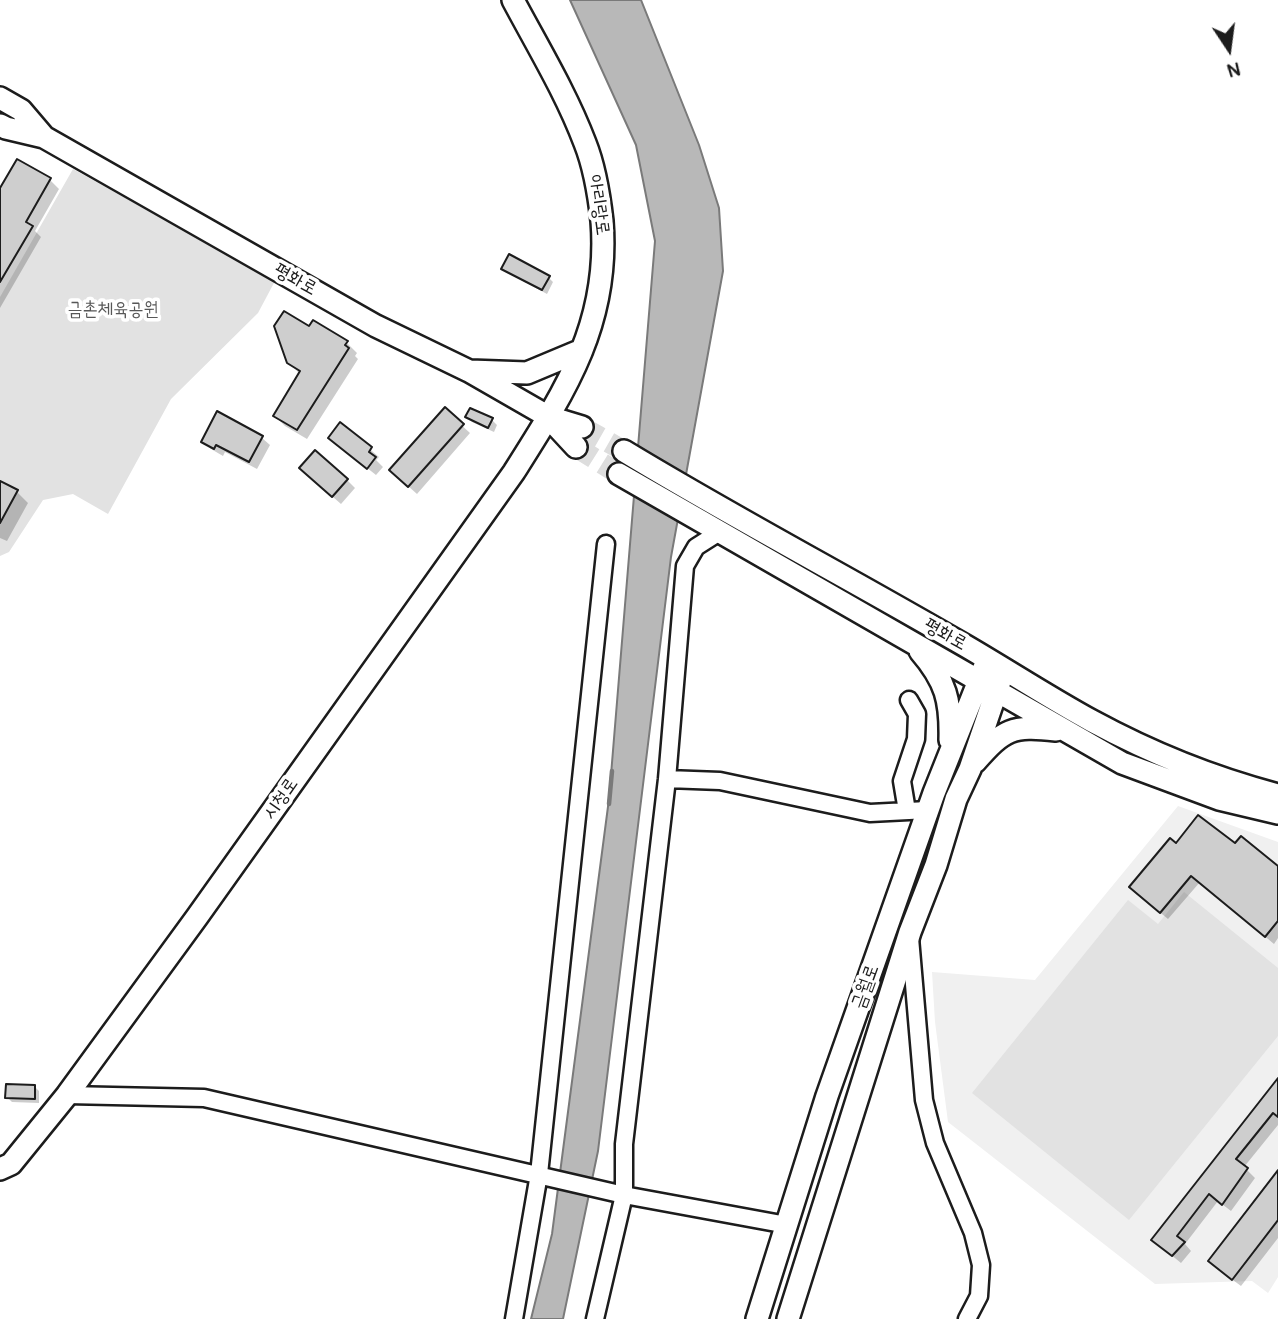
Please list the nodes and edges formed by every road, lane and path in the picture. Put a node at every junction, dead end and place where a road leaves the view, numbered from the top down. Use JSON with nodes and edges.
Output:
{"nodes":[{"id":1,"x":513,"y":0,"type":"edge"},
{"id":2,"x":0,"y":98,"type":"edge"},
{"id":3,"x":0,"y":125,"type":"edge"},
{"id":4,"x":44,"y":137,"type":"junction"},
{"id":5,"x":582,"y":350,"type":"junction"},
{"id":6,"x":469,"y":370,"type":"junction"},
{"id":7,"x":549,"y":417,"type":"junction"},
{"id":8,"x":579,"y":437,"type":"tunnel mouth"},
{"id":9,"x":624,"y":451,"type":"tunnel mouth"},
{"id":10,"x":619,"y":474,"type":"tunnel mouth"},
{"id":11,"x":718,"y":533,"type":"junction"},
{"id":12,"x":606,"y":544,"type":"dead end"},
{"id":13,"x":915,"y":644,"type":"junction"},
{"id":14,"x":997,"y":665,"type":"junction"},
{"id":15,"x":986,"y":685,"type":"junction"},
{"id":16,"x":909,"y":700,"type":"dead end"},
{"id":17,"x":1066,"y":731,"type":"junction"},
{"id":18,"x":949,"y":755,"type":"junction"},
{"id":19,"x":970,"y":769,"type":"junction"},
{"id":20,"x":667,"y":779,"type":"junction"},
{"id":21,"x":1278,"y":795,"type":"edge"},
{"id":22,"x":918,"y":811,"type":"junction"},
{"id":23,"x":1278,"y":813,"type":"edge"},
{"id":24,"x":910,"y":932,"type":"junction"},
{"id":25,"x":67,"y":1094,"type":"junction"},
{"id":26,"x":0,"y":1169,"type":"edge"},
{"id":27,"x":543,"y":1175,"type":"junction"},
{"id":28,"x":620,"y":1194,"type":"junction"},
{"id":29,"x":786,"y":1225,"type":"junction"},
{"id":30,"x":514,"y":1319,"type":"edge"},
{"id":31,"x":595,"y":1319,"type":"edge"},
{"id":32,"x":757,"y":1319,"type":"edge"},
{"id":33,"x":788,"y":1319,"type":"edge"},
{"id":34,"x":967,"y":1319,"type":"edge"}],
"edges":[{"from":1,"to":5,"type":"main road","name":"아리랑로"},
{"from":2,"to":4,"type":"main road","name":"평화로"},
{"from":3,"to":4,"type":"main road","name":"평화로"},
{"from":4,"to":6,"type":"main road","name":"평화로"},
{"from":5,"to":6,"type":"main road"},
{"from":5,"to":7,"type":"main road","name":"아리랑로"},
{"from":6,"to":7,"type":"main road","name":"평화로"},
{"from":7,"to":8,"type":"main road","name":"평화로"},
{"from":7,"to":25,"type":"main road","name":"시청로"},
{"from":9,"to":14,"type":"main road","name":"평화로"},
{"from":10,"to":11,"type":"main road","name":"평화로"},
{"from":11,"to":13,"type":"main road","name":"평화로"},
{"from":11,"to":20,"type":"street"},
{"from":12,"to":27,"type":"street"},
{"from":13,"to":15,"type":"main road","name":"평화로"},
{"from":13,"to":18,"type":"main road"},
{"from":14,"to":15,"type":"main road","name":"금월로"},
{"from":14,"to":21,"type":"main road","name":"평화로"},
{"from":15,"to":17,"type":"main road","name":"평화로"},
{"from":15,"to":18,"type":"main road","name":"금월로"},
{"from":15,"to":19,"type":"main road","name":"금월로"},
{"from":16,"to":22,"type":"street"},
{"from":17,"to":19,"type":"main road"},
{"from":17,"to":23,"type":"main road","name":"평화로"},
{"from":18,"to":22,"type":"main road","name":"금월로"},
{"from":19,"to":24,"type":"main road","name":"금월로"},
{"from":20,"to":22,"type":"street"},
{"from":20,"to":28,"type":"street"},
{"from":22,"to":29,"type":"main road","name":"금월로"},
{"from":24,"to":33,"type":"main road","name":"금월로"},
{"from":24,"to":34,"type":"street"},
{"from":25,"to":26,"type":"main road","name":"시청로"},
{"from":25,"to":27,"type":"street"},
{"from":27,"to":28,"type":"street"},
{"from":27,"to":30,"type":"street"},
{"from":28,"to":29,"type":"street"},
{"from":28,"to":31,"type":"street"},
{"from":29,"to":32,"type":"main road","name":"금월로"}]}
